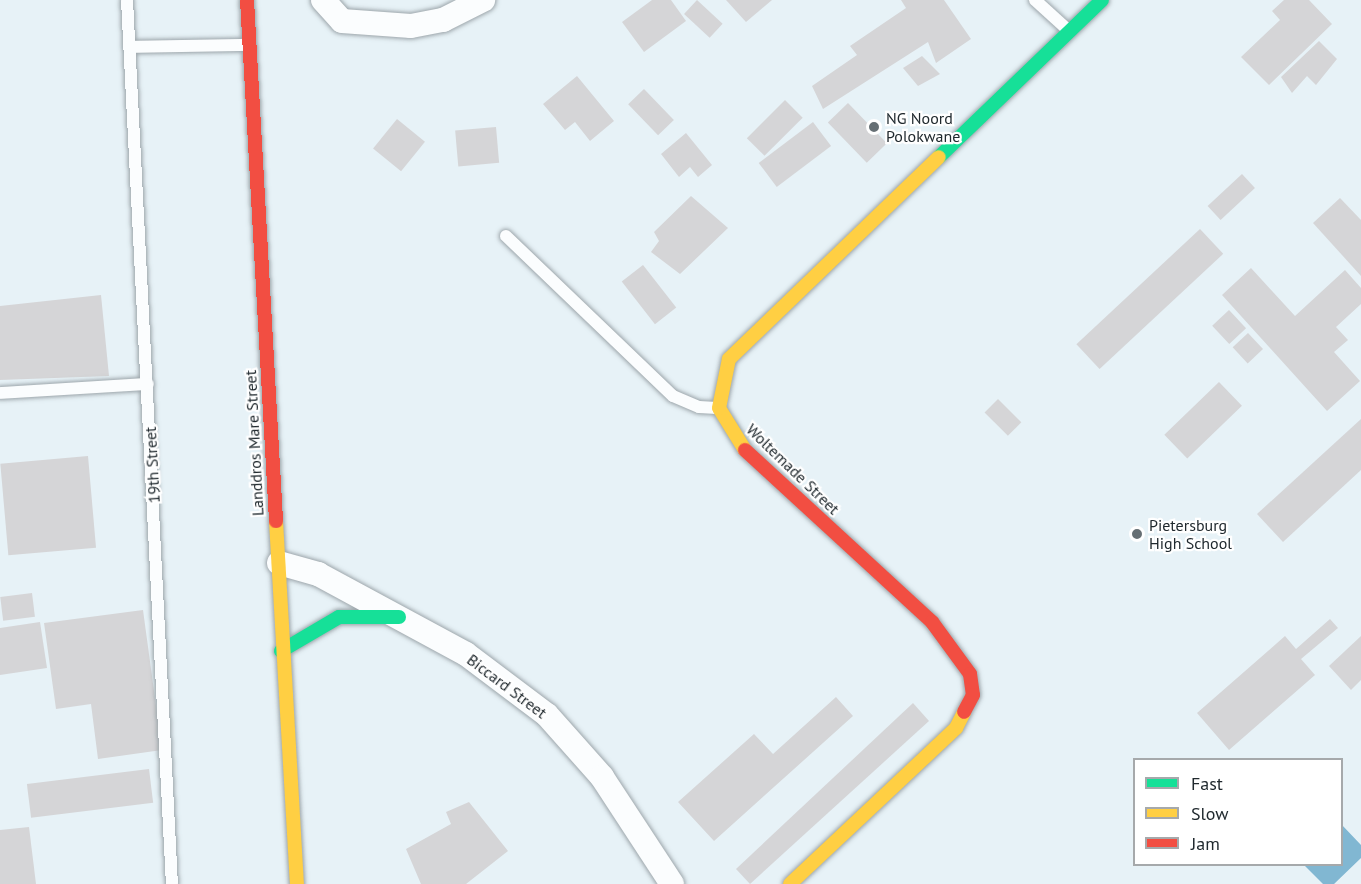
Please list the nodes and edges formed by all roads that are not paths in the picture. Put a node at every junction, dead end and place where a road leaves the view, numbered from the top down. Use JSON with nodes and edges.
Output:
{"nodes":[{"id":1,"x":127,"y":0,"type":"edge"},
{"id":2,"x":247,"y":0,"type":"edge"},
{"id":3,"x":323,"y":0,"type":"edge"},
{"id":4,"x":483,"y":0,"type":"edge"},
{"id":5,"x":1035,"y":0,"type":"edge"},
{"id":6,"x":1102,"y":0,"type":"edge"},
{"id":7,"x":1069,"y":31,"type":"junction"},
{"id":8,"x":250,"y":45,"type":"junction"},
{"id":9,"x":130,"y":46,"type":"junction"},
{"id":10,"x":506,"y":236,"type":"dead end"},
{"id":11,"x":148,"y":384,"type":"junction"},
{"id":12,"x":0,"y":393,"type":"edge"},
{"id":13,"x":719,"y":408,"type":"junction"},
{"id":14,"x":279,"y":563,"type":"junction"},
{"id":15,"x":399,"y":617,"type":"junction"},
{"id":16,"x":281,"y":651,"type":"junction"},
{"id":17,"x":172,"y":884,"type":"edge"},
{"id":18,"x":297,"y":884,"type":"edge"},
{"id":19,"x":672,"y":884,"type":"edge"},
{"id":20,"x":790,"y":884,"type":"edge"}],
"edges":[{"from":1,"to":9,"type":"lane","name":"19th Street"},
{"from":2,"to":8,"type":"street","name":"Landdros Mare Street"},
{"from":3,"to":4,"type":"street"},
{"from":5,"to":7,"type":"lane"},
{"from":6,"to":7,"type":"street"},
{"from":7,"to":13,"type":"street"},
{"from":8,"to":9,"type":"lane"},
{"from":8,"to":14,"type":"street","name":"Landdros Mare Street"},
{"from":9,"to":11,"type":"lane","name":"19th Street"},
{"from":10,"to":13,"type":"lane"},
{"from":11,"to":12,"type":"lane"},
{"from":11,"to":17,"type":"lane","name":"19th Street"},
{"from":13,"to":20,"type":"street","name":"Woltemade Street"},
{"from":14,"to":15,"type":"street","name":"Biccard Street"},
{"from":14,"to":16,"type":"street","name":"Landdros Mare Street"},
{"from":15,"to":16,"type":"street"},
{"from":15,"to":19,"type":"street","name":"Biccard Street"},
{"from":16,"to":18,"type":"street","name":"Landdros Mare Street"}]}
